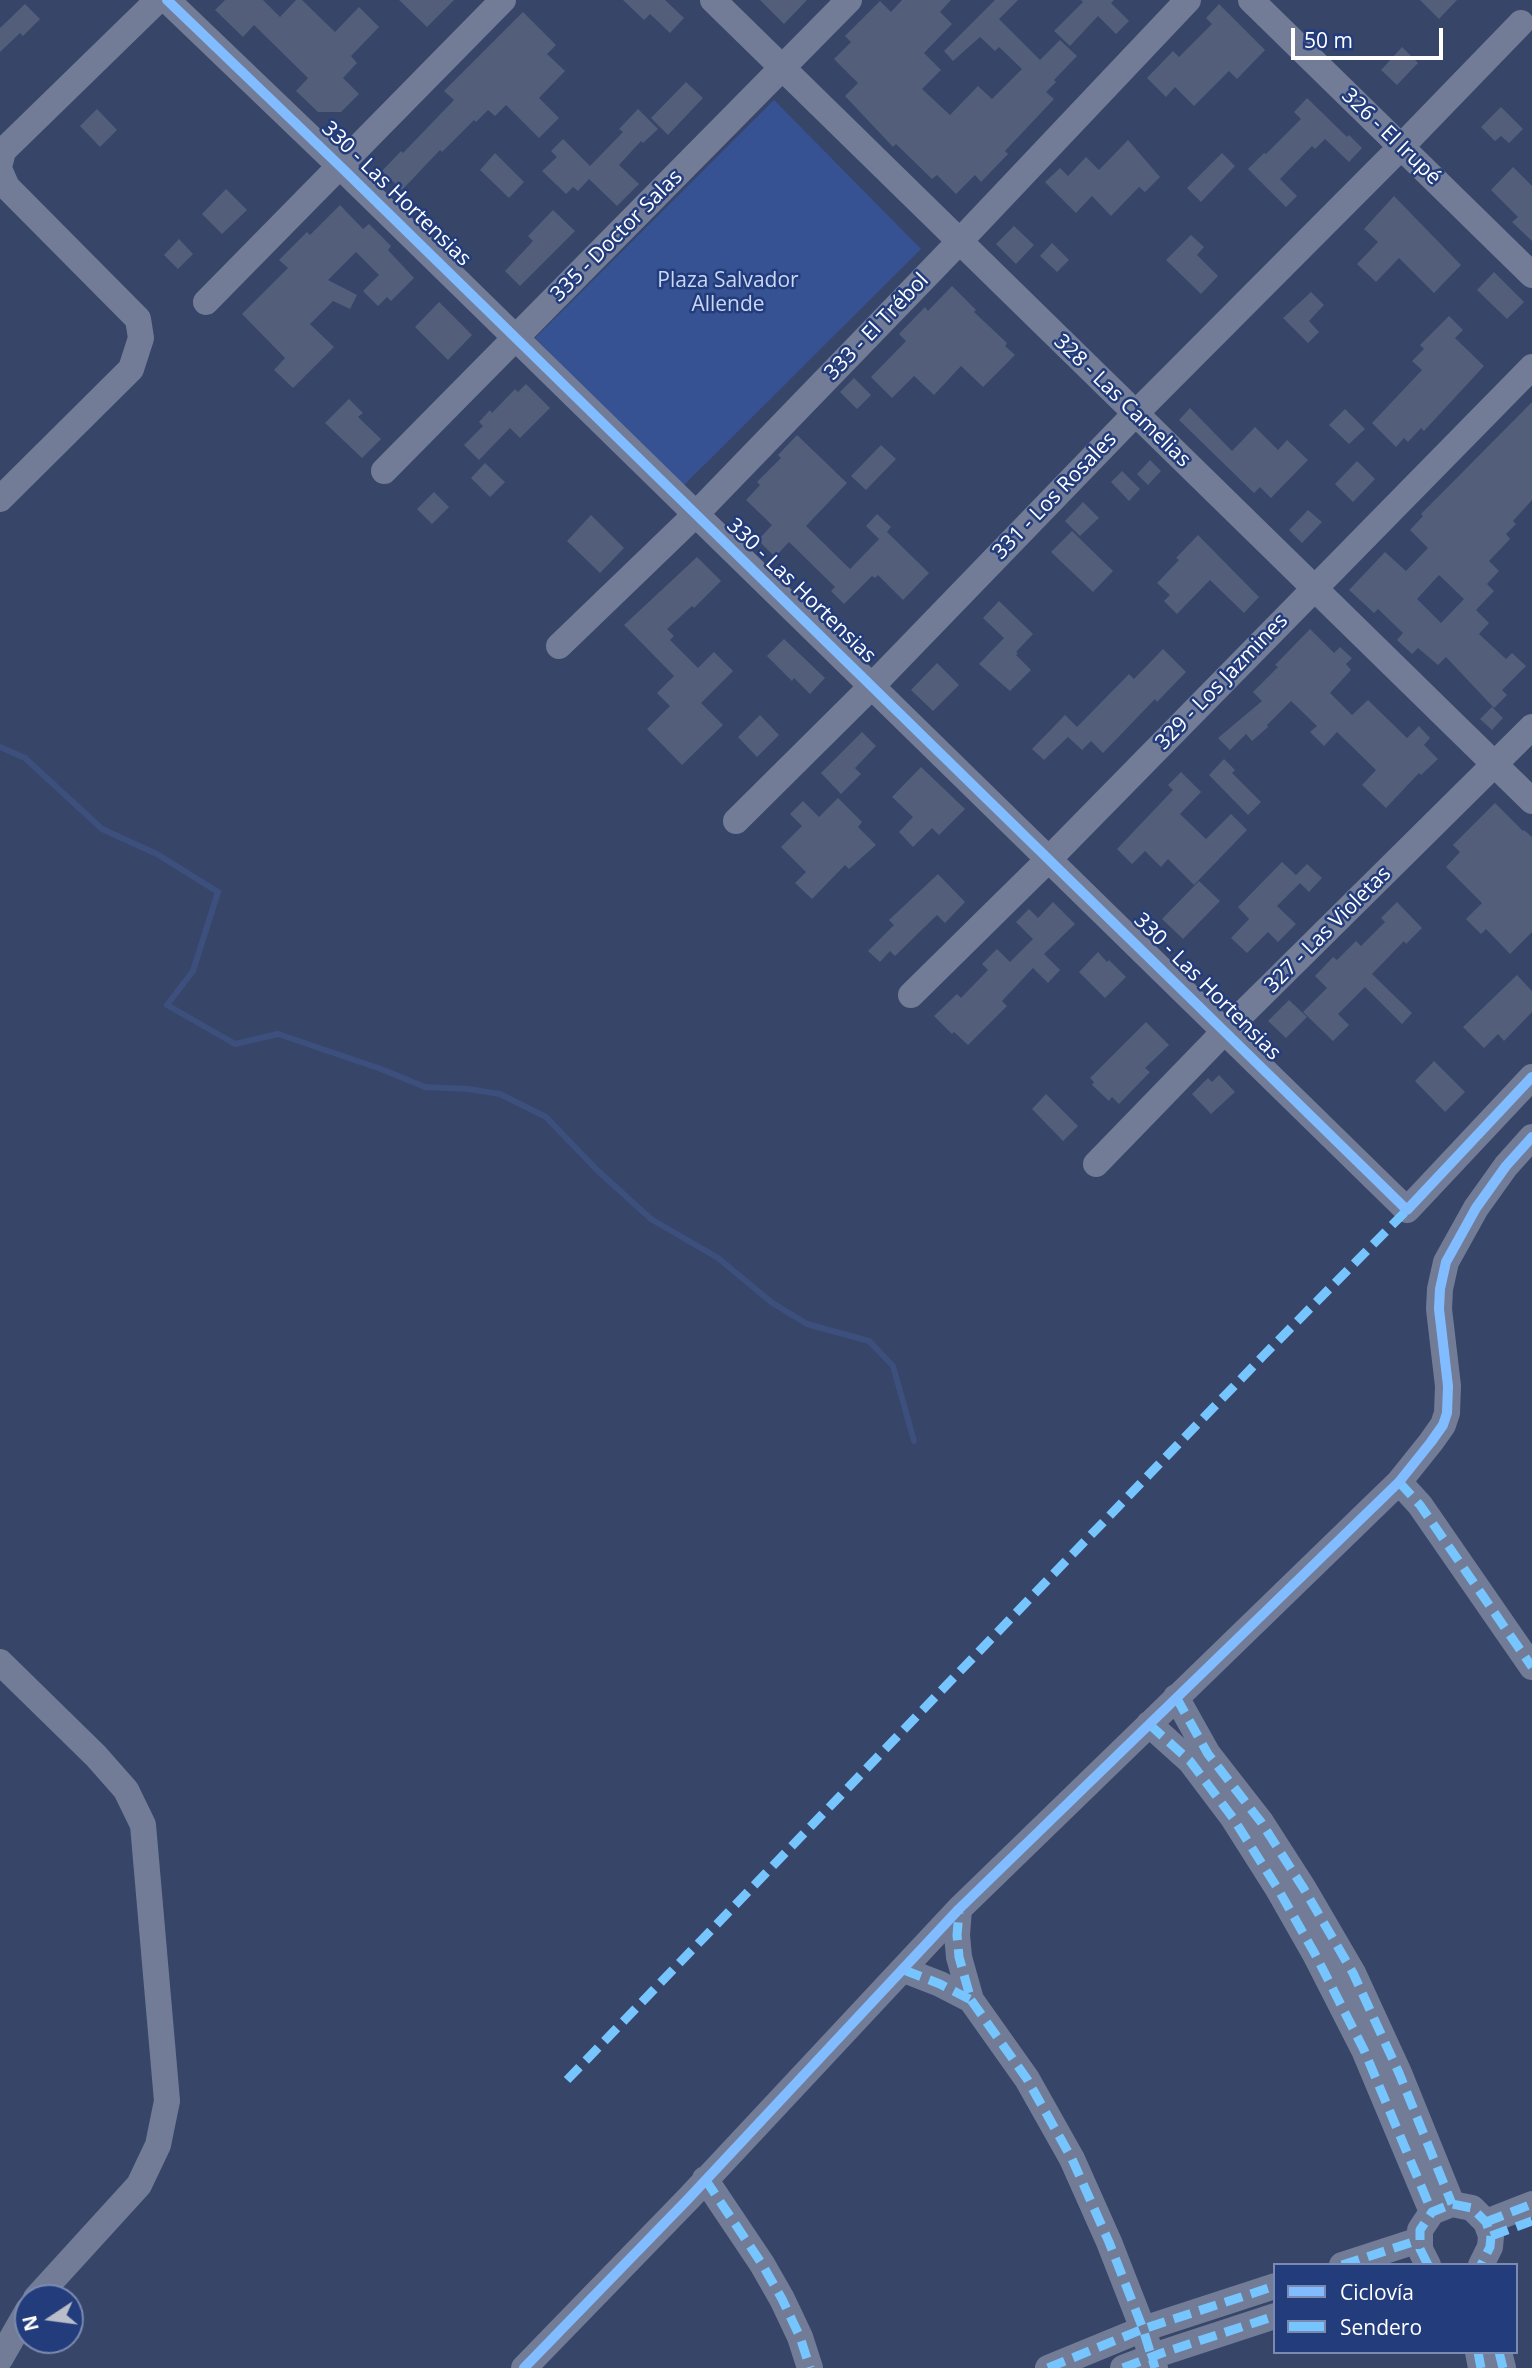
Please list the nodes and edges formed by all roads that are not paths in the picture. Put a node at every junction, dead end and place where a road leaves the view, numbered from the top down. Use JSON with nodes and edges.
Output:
{"nodes":[{"id":1,"x":158,"y":0,"type":"edge"},
{"id":2,"x":167,"y":0,"type":"edge"},
{"id":3,"x":503,"y":0,"type":"edge"},
{"id":4,"x":713,"y":0,"type":"edge"},
{"id":5,"x":849,"y":0,"type":"edge"},
{"id":6,"x":1188,"y":0,"type":"edge"},
{"id":7,"x":1251,"y":0,"type":"edge"},
{"id":8,"x":1521,"y":23,"type":"dead end"},
{"id":9,"x":782,"y":68,"type":"junction"},
{"id":10,"x":1401,"y":147,"type":"junction"},
{"id":11,"x":0,"y":163,"type":"edge"},
{"id":12,"x":341,"y":167,"type":"junction"},
{"id":13,"x":0,"y":171,"type":"edge"},
{"id":14,"x":959,"y":242,"type":"junction"},
{"id":15,"x":1532,"y":275,"type":"edge"},
{"id":16,"x":206,"y":302,"type":"dead end"},
{"id":17,"x":516,"y":338,"type":"junction"},
{"id":18,"x":1532,"y":367,"type":"edge"},
{"id":19,"x":1135,"y":414,"type":"junction"},
{"id":20,"x":384,"y":471,"type":"dead end"},
{"id":21,"x":0,"y":499,"type":"edge"},
{"id":22,"x":695,"y":514,"type":"junction"},
{"id":23,"x":1314,"y":588,"type":"junction"},
{"id":24,"x":559,"y":646,"type":"dead end"},
{"id":25,"x":872,"y":687,"type":"junction"},
{"id":26,"x":1532,"y":727,"type":"edge"},
{"id":27,"x":1495,"y":765,"type":"junction"},
{"id":28,"x":1532,"y":801,"type":"edge"},
{"id":29,"x":736,"y":821,"type":"dead end"},
{"id":30,"x":1050,"y":858,"type":"junction"},
{"id":31,"x":911,"y":995,"type":"dead end"},
{"id":32,"x":1224,"y":1032,"type":"junction"},
{"id":33,"x":1532,"y":1077,"type":"edge"},
{"id":34,"x":1532,"y":1137,"type":"edge"},
{"id":35,"x":1096,"y":1164,"type":"dead end"},
{"id":36,"x":1399,"y":1482,"type":"junction"},
{"id":37,"x":0,"y":1662,"type":"edge"},
{"id":38,"x":1532,"y":1667,"type":"edge"},
{"id":39,"x":1176,"y":1697,"type":"junction"},
{"id":40,"x":1149,"y":1724,"type":"junction"},
{"id":41,"x":959,"y":1909,"type":"junction"},
{"id":42,"x":904,"y":1970,"type":"junction"},
{"id":43,"x":971,"y":2000,"type":"junction"},
{"id":44,"x":705,"y":2179,"type":"junction"},
{"id":45,"x":1532,"y":2204,"type":"edge"},
{"id":46,"x":1442,"y":2208,"type":"junction"},
{"id":47,"x":1532,"y":2221,"type":"edge"},
{"id":48,"x":1488,"y":2229,"type":"junction"},
{"id":49,"x":1419,"y":2240,"type":"junction"},
{"id":50,"x":1348,"y":2263,"type":"edge"},
{"id":51,"x":1427,"y":2263,"type":"edge"},
{"id":52,"x":1482,"y":2263,"type":"edge"},
{"id":53,"x":49,"y":2284,"type":"edge"},
{"id":54,"x":1273,"y":2287,"type":"edge"},
{"id":55,"x":1273,"y":2317,"type":"edge"},
{"id":56,"x":1143,"y":2329,"type":"junction"},
{"id":57,"x":14,"y":2334,"type":"edge"},
{"id":58,"x":0,"y":2359,"type":"edge"},
{"id":59,"x":1154,"y":2362,"type":"edge"},
{"id":60,"x":810,"y":2367,"type":"edge"},
{"id":61,"x":524,"y":2368,"type":"edge"},
{"id":62,"x":1048,"y":2368,"type":"edge"},
{"id":63,"x":1123,"y":2368,"type":"edge"}],
"edges":[{"from":1,"to":11,"type":"street"},
{"from":2,"to":12,"type":"street","name":"330 - Las Hortensias"},
{"from":3,"to":12,"type":"street"},
{"from":4,"to":9,"type":"street","name":"328 - Las Camelias"},
{"from":5,"to":9,"type":"street","name":"335 - Doctor Salas"},
{"from":6,"to":14,"type":"street","name":"333 - El Trébol"},
{"from":7,"to":10,"type":"street","name":"326 - El Irupé"},
{"from":8,"to":10,"type":"street","name":"331 - Los Rosales"},
{"from":9,"to":14,"type":"street","name":"328 - Las Camelias"},
{"from":9,"to":17,"type":"street","name":"335 - Doctor Salas"},
{"from":10,"to":15,"type":"street","name":"326 - El Irupé"},
{"from":10,"to":19,"type":"street","name":"331 - Los Rosales"},
{"from":12,"to":16,"type":"street"},
{"from":12,"to":17,"type":"street","name":"330 - Las Hortensias"},
{"from":13,"to":21,"type":"street"},
{"from":14,"to":19,"type":"street","name":"328 - Las Camelias"},
{"from":14,"to":22,"type":"street","name":"333 - El Trébol"},
{"from":17,"to":20,"type":"street","name":"335 - Doctor Salas"},
{"from":17,"to":22,"type":"street","name":"330 - Las Hortensias"},
{"from":18,"to":23,"type":"street","name":"329 - Los Jazmines"},
{"from":19,"to":23,"type":"street","name":"328 - Las Camelias"},
{"from":19,"to":25,"type":"street","name":"331 - Los Rosales"},
{"from":22,"to":24,"type":"street","name":"333 - El Trébol"},
{"from":22,"to":25,"type":"street","name":"330 - Las Hortensias"},
{"from":23,"to":27,"type":"street","name":"328 - Las Camelias"},
{"from":23,"to":30,"type":"street","name":"329 - Los Jazmines"},
{"from":25,"to":29,"type":"street","name":"331 - Los Rosales"},
{"from":25,"to":30,"type":"street","name":"330 - Las Hortensias"},
{"from":26,"to":27,"type":"street","name":"327 - Las Violetas"},
{"from":27,"to":28,"type":"street","name":"328 - Las Camelias"},
{"from":27,"to":32,"type":"street","name":"327 - Las Violetas"},
{"from":30,"to":31,"type":"street","name":"329 - Los Jazmines"},
{"from":30,"to":32,"type":"street","name":"330 - Las Hortensias"},
{"from":32,"to":33,"type":"street","name":"330 - Las Hortensias"},
{"from":32,"to":35,"type":"street","name":"327 - Las Violetas"},
{"from":34,"to":36,"type":"street"},
{"from":36,"to":38,"type":"street"},
{"from":36,"to":39,"type":"street"},
{"from":37,"to":53,"type":"street"},
{"from":39,"to":40,"type":"street"},
{"from":39,"to":46,"type":"street"},
{"from":40,"to":41,"type":"street"},
{"from":40,"to":46,"type":"street"},
{"from":41,"to":42,"type":"street"},
{"from":41,"to":43,"type":"street"},
{"from":42,"to":43,"type":"street"},
{"from":42,"to":44,"type":"street"},
{"from":43,"to":56,"type":"street"},
{"from":44,"to":60,"type":"street"},
{"from":44,"to":61,"type":"street"},
{"from":45,"to":48,"type":"street"},
{"from":46,"to":48,"type":"street"},
{"from":46,"to":49,"type":"street"},
{"from":47,"to":48,"type":"street"},
{"from":48,"to":52,"type":"street"},
{"from":49,"to":50,"type":"street"},
{"from":49,"to":51,"type":"street"},
{"from":54,"to":56,"type":"street"},
{"from":55,"to":59,"type":"street"},
{"from":56,"to":59,"type":"street"},
{"from":56,"to":62,"type":"street"},
{"from":57,"to":58,"type":"street"},
{"from":59,"to":63,"type":"street"}]}
